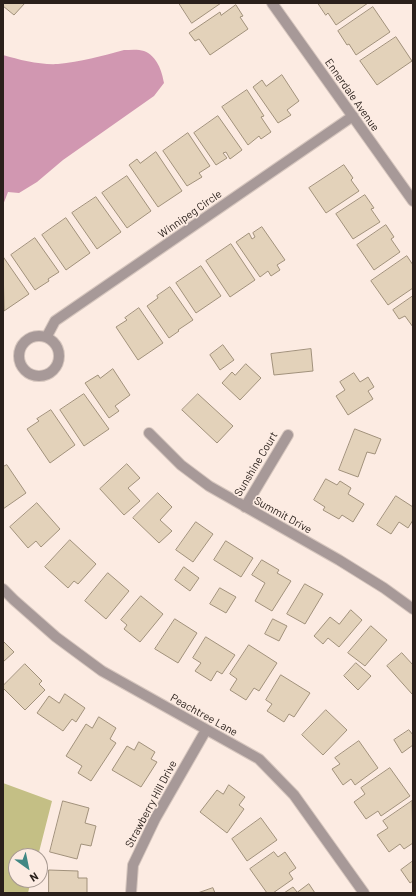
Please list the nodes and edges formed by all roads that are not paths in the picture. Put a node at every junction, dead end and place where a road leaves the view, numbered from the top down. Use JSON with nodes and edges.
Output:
{"nodes":[{"id":1,"x":272,"y":3,"type":"edge"},
{"id":2,"x":352,"y":116,"type":"junction"},
{"id":3,"x":413,"y":201,"type":"edge"},
{"id":4,"x":47,"y":336,"type":"junction"},
{"id":5,"x":149,"y":433,"type":"dead end"},
{"id":6,"x":288,"y":435,"type":"dead end"},
{"id":7,"x":244,"y":506,"type":"junction"},
{"id":8,"x":3,"y":589,"type":"edge"},
{"id":9,"x":413,"y":609,"type":"edge"},
{"id":10,"x":206,"y":730,"type":"junction"},
{"id":11,"x":131,"y":893,"type":"edge"},
{"id":12,"x":364,"y":893,"type":"edge"}],
"edges":[{"from":1,"to":2,"type":"street","name":"Ennerdale Avenue"},
{"from":2,"to":3,"type":"street","name":"Ennerdale Avenue"},
{"from":2,"to":4,"type":"street","name":"Winnipeg Circle"},
{"from":4,"to":4,"type":"street"},
{"from":5,"to":7,"type":"street","name":"Summit Drive"},
{"from":6,"to":7,"type":"street","name":"Sunshine Court"},
{"from":7,"to":9,"type":"street","name":"Summit Drive"},
{"from":8,"to":10,"type":"street","name":"Peachtree Lane"},
{"from":10,"to":11,"type":"street","name":"Strawberry Hill Drive"},
{"from":10,"to":12,"type":"street","name":"Peachtree Lane"}]}
